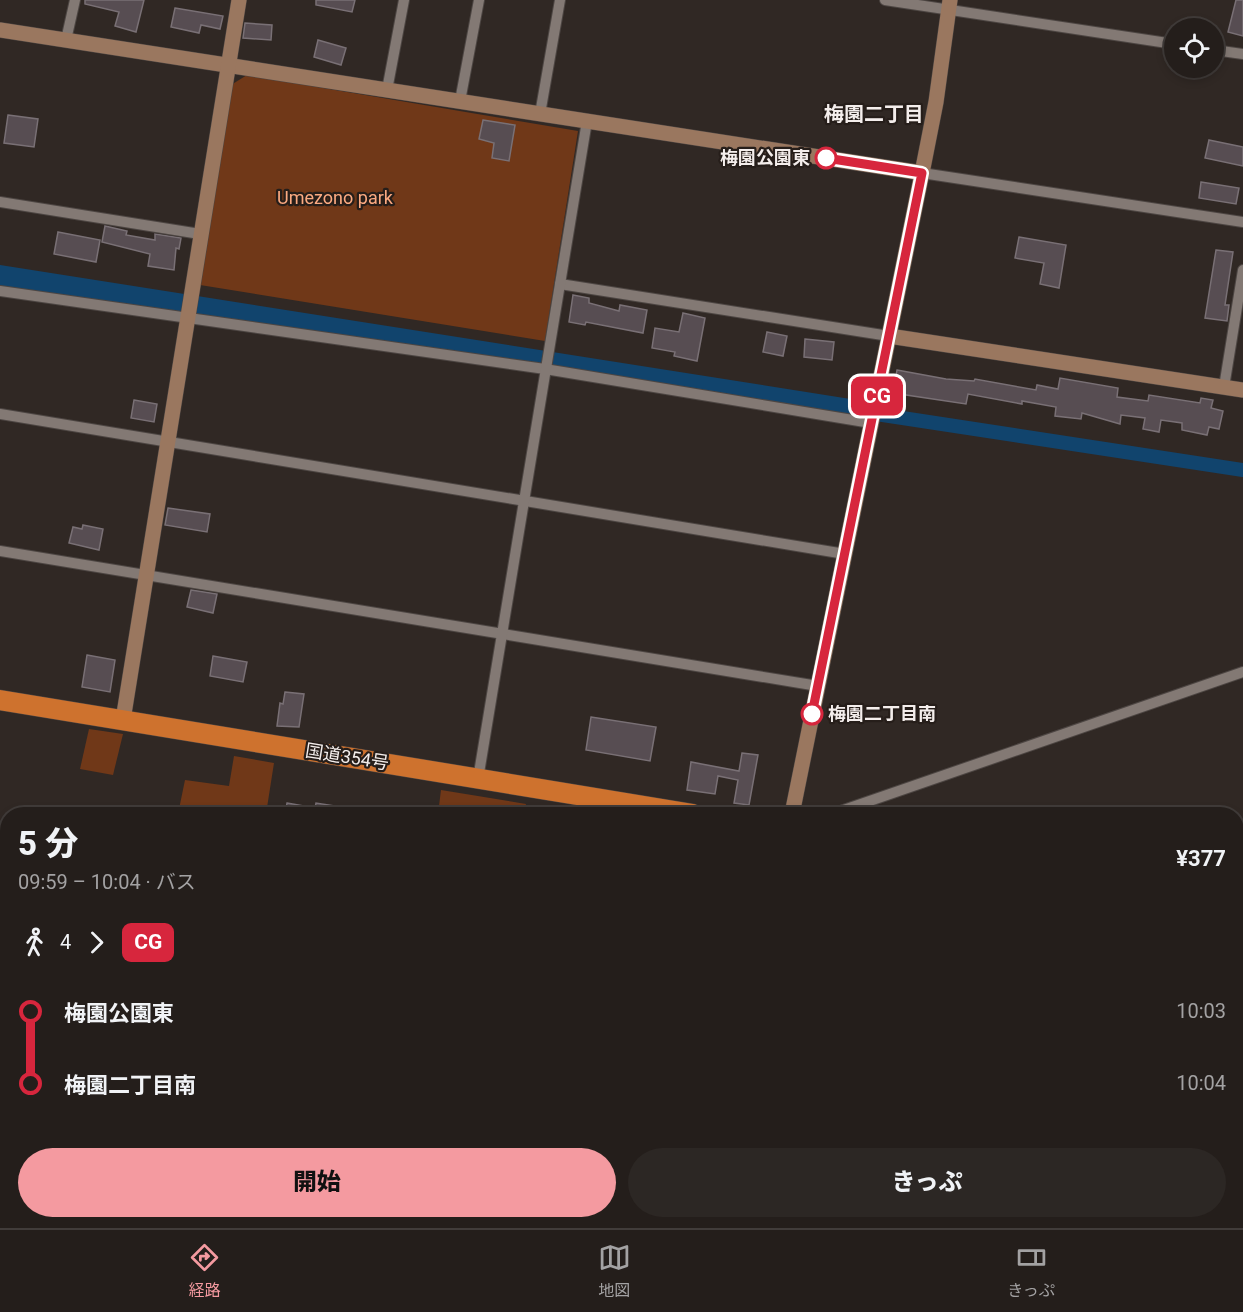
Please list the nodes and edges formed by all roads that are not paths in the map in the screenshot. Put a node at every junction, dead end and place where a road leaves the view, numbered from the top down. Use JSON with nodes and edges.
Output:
{"nodes":[{"id":1,"x":75,"y":0,"type":"edge"},
{"id":2,"x":239,"y":0,"type":"edge"},
{"id":3,"x":404,"y":0,"type":"edge"},
{"id":4,"x":479,"y":0,"type":"edge"},
{"id":5,"x":560,"y":0,"type":"edge"},
{"id":6,"x":885,"y":0,"type":"edge"},
{"id":7,"x":949,"y":5,"type":"edge"},
{"id":8,"x":0,"y":30,"type":"edge"},
{"id":9,"x":66,"y":40,"type":"junction"},
{"id":10,"x":1164,"y":42,"type":"edge"},
{"id":11,"x":1224,"y":51,"type":"edge"},
{"id":12,"x":1243,"y":54,"type":"edge"},
{"id":13,"x":228,"y":65,"type":"junction"},
{"id":14,"x":387,"y":90,"type":"junction"},
{"id":15,"x":460,"y":102,"type":"junction"},
{"id":16,"x":540,"y":114,"type":"junction"},
{"id":17,"x":587,"y":121,"type":"junction"},
{"id":18,"x":922,"y":173,"type":"junction"},
{"id":19,"x":0,"y":202,"type":"edge"},
{"id":20,"x":1243,"y":222,"type":"edge"},
{"id":21,"x":200,"y":234,"type":"junction"},
{"id":22,"x":1243,"y":270,"type":"edge"},
{"id":23,"x":560,"y":284,"type":"junction"},
{"id":24,"x":0,"y":291,"type":"edge"},
{"id":25,"x":1241,"y":297,"type":"edge"},
{"id":26,"x":188,"y":318,"type":"junction"},
{"id":27,"x":889,"y":336,"type":"junction"},
{"id":28,"x":545,"y":368,"type":"junction"},
{"id":29,"x":1224,"y":387,"type":"junction"},
{"id":30,"x":1243,"y":390,"type":"edge"},
{"id":31,"x":0,"y":414,"type":"edge"},
{"id":32,"x":873,"y":417,"type":"junction"},
{"id":33,"x":169,"y":441,"type":"junction"},
{"id":34,"x":523,"y":501,"type":"junction"},
{"id":35,"x":0,"y":551,"type":"edge"},
{"id":36,"x":845,"y":554,"type":"junction"},
{"id":37,"x":147,"y":576,"type":"junction"},
{"id":38,"x":502,"y":634,"type":"junction"},
{"id":39,"x":1243,"y":672,"type":"edge"},
{"id":40,"x":818,"y":686,"type":"junction"},
{"id":41,"x":0,"y":700,"type":"edge"},
{"id":42,"x":123,"y":720,"type":"junction"},
{"id":43,"x":478,"y":779,"type":"junction"},
{"id":44,"x":650,"y":807,"type":"edge"},
{"id":45,"x":793,"y":807,"type":"edge"},
{"id":46,"x":852,"y":807,"type":"edge"}],
"edges":[{"from":1,"to":9,"type":"street"},
{"from":2,"to":13,"type":"street"},
{"from":3,"to":14,"type":"street"},
{"from":4,"to":15,"type":"street"},
{"from":5,"to":16,"type":"street"},
{"from":6,"to":7,"type":"street"},
{"from":7,"to":10,"type":"street"},
{"from":7,"to":18,"type":"street"},
{"from":8,"to":9,"type":"street"},
{"from":9,"to":13,"type":"street"},
{"from":11,"to":12,"type":"street"},
{"from":13,"to":14,"type":"street"},
{"from":13,"to":21,"type":"street"},
{"from":14,"to":15,"type":"street"},
{"from":15,"to":16,"type":"street"},
{"from":16,"to":17,"type":"street"},
{"from":17,"to":18,"type":"street"},
{"from":17,"to":23,"type":"street"},
{"from":18,"to":20,"type":"street"},
{"from":18,"to":27,"type":"street"},
{"from":19,"to":21,"type":"street"},
{"from":21,"to":26,"type":"street"},
{"from":22,"to":25,"type":"street"},
{"from":23,"to":27,"type":"street"},
{"from":23,"to":28,"type":"street"},
{"from":24,"to":26,"type":"street"},
{"from":25,"to":29,"type":"street"},
{"from":26,"to":28,"type":"street"},
{"from":26,"to":33,"type":"street"},
{"from":27,"to":29,"type":"street"},
{"from":27,"to":32,"type":"street"},
{"from":28,"to":32,"type":"street"},
{"from":28,"to":34,"type":"street"},
{"from":29,"to":30,"type":"street"},
{"from":31,"to":33,"type":"street"},
{"from":32,"to":36,"type":"street"},
{"from":33,"to":34,"type":"street"},
{"from":33,"to":37,"type":"street"},
{"from":34,"to":36,"type":"street"},
{"from":34,"to":38,"type":"street"},
{"from":35,"to":37,"type":"street"},
{"from":36,"to":40,"type":"street"},
{"from":37,"to":38,"type":"street"},
{"from":37,"to":42,"type":"street"},
{"from":38,"to":40,"type":"street"},
{"from":38,"to":43,"type":"street"},
{"from":39,"to":46,"type":"street"},
{"from":40,"to":45,"type":"street"},
{"from":41,"to":42,"type":"highway","name":"国道354号"},
{"from":42,"to":43,"type":"highway","name":"国道354号"},
{"from":43,"to":44,"type":"highway","name":"国道354号"}]}
